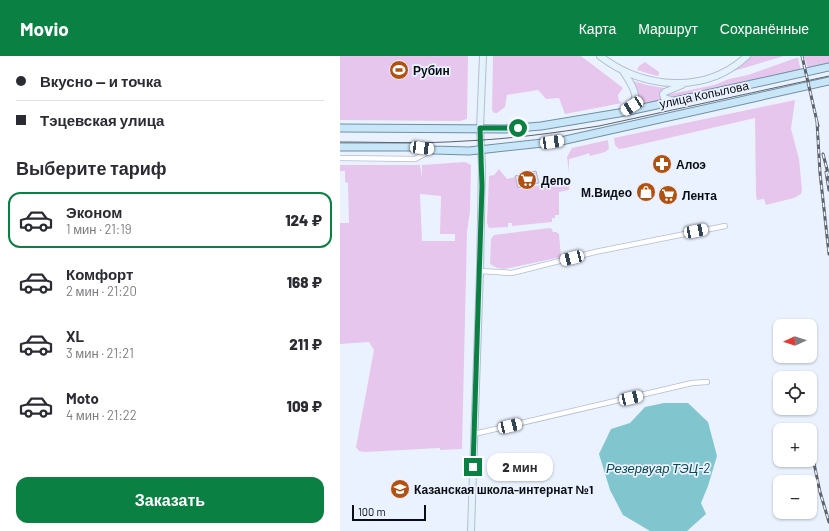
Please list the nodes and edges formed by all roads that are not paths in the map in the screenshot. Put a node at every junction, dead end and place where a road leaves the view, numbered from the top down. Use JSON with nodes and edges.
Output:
{"nodes":[{"id":1,"x":483,"y":56,"type":"edge"},
{"id":2,"x":600,"y":56,"type":"edge"},
{"id":3,"x":747,"y":56,"type":"edge"},
{"id":4,"x":829,"y":67,"type":"edge"},
{"id":5,"x":623,"y":70,"type":"junction"},
{"id":6,"x":829,"y":81,"type":"edge"},
{"id":7,"x":689,"y":82,"type":"junction"},
{"id":8,"x":675,"y":101,"type":"junction"},
{"id":9,"x":623,"y":112,"type":"junction"},
{"id":10,"x":340,"y":128,"type":"edge"},
{"id":11,"x":480,"y":128,"type":"junction"},
{"id":12,"x":340,"y":147,"type":"edge"},
{"id":13,"x":433,"y":150,"type":"junction"},
{"id":14,"x":481,"y":150,"type":"junction"},
{"id":15,"x":340,"y":158,"type":"edge"},
{"id":16,"x":725,"y":226,"type":"dead end"},
{"id":17,"x":480,"y":271,"type":"junction"},
{"id":18,"x":707,"y":382,"type":"dead end"},
{"id":19,"x":474,"y":434,"type":"junction"},
{"id":20,"x":471,"y":531,"type":"edge"}],
"edges":[{"from":1,"to":11,"type":"main road"},
{"from":2,"to":5,"type":"main road"},
{"from":3,"to":7,"type":"main road"},
{"from":4,"to":8,"type":"main road","name":"улица Копылова"},
{"from":5,"to":7,"type":"main road"},
{"from":5,"to":9,"type":"main road"},
{"from":6,"to":14,"type":"main road","name":"улица Копылова"},
{"from":7,"to":8,"type":"main road"},
{"from":8,"to":9,"type":"main road","name":"улица Копылова"},
{"from":9,"to":11,"type":"main road","name":"улица Копылова"},
{"from":10,"to":11,"type":"main road","name":"улица Копылова"},
{"from":11,"to":14,"type":"main road"},
{"from":12,"to":13,"type":"main road","name":"улица Копылова"},
{"from":13,"to":14,"type":"main road","name":"улица Копылова"},
{"from":13,"to":15,"type":"street","name":"улица Копылова"},
{"from":14,"to":17,"type":"main road"},
{"from":16,"to":17,"type":"street"},
{"from":17,"to":19,"type":"main road"},
{"from":18,"to":19,"type":"street"},
{"from":19,"to":20,"type":"main road"}]}
